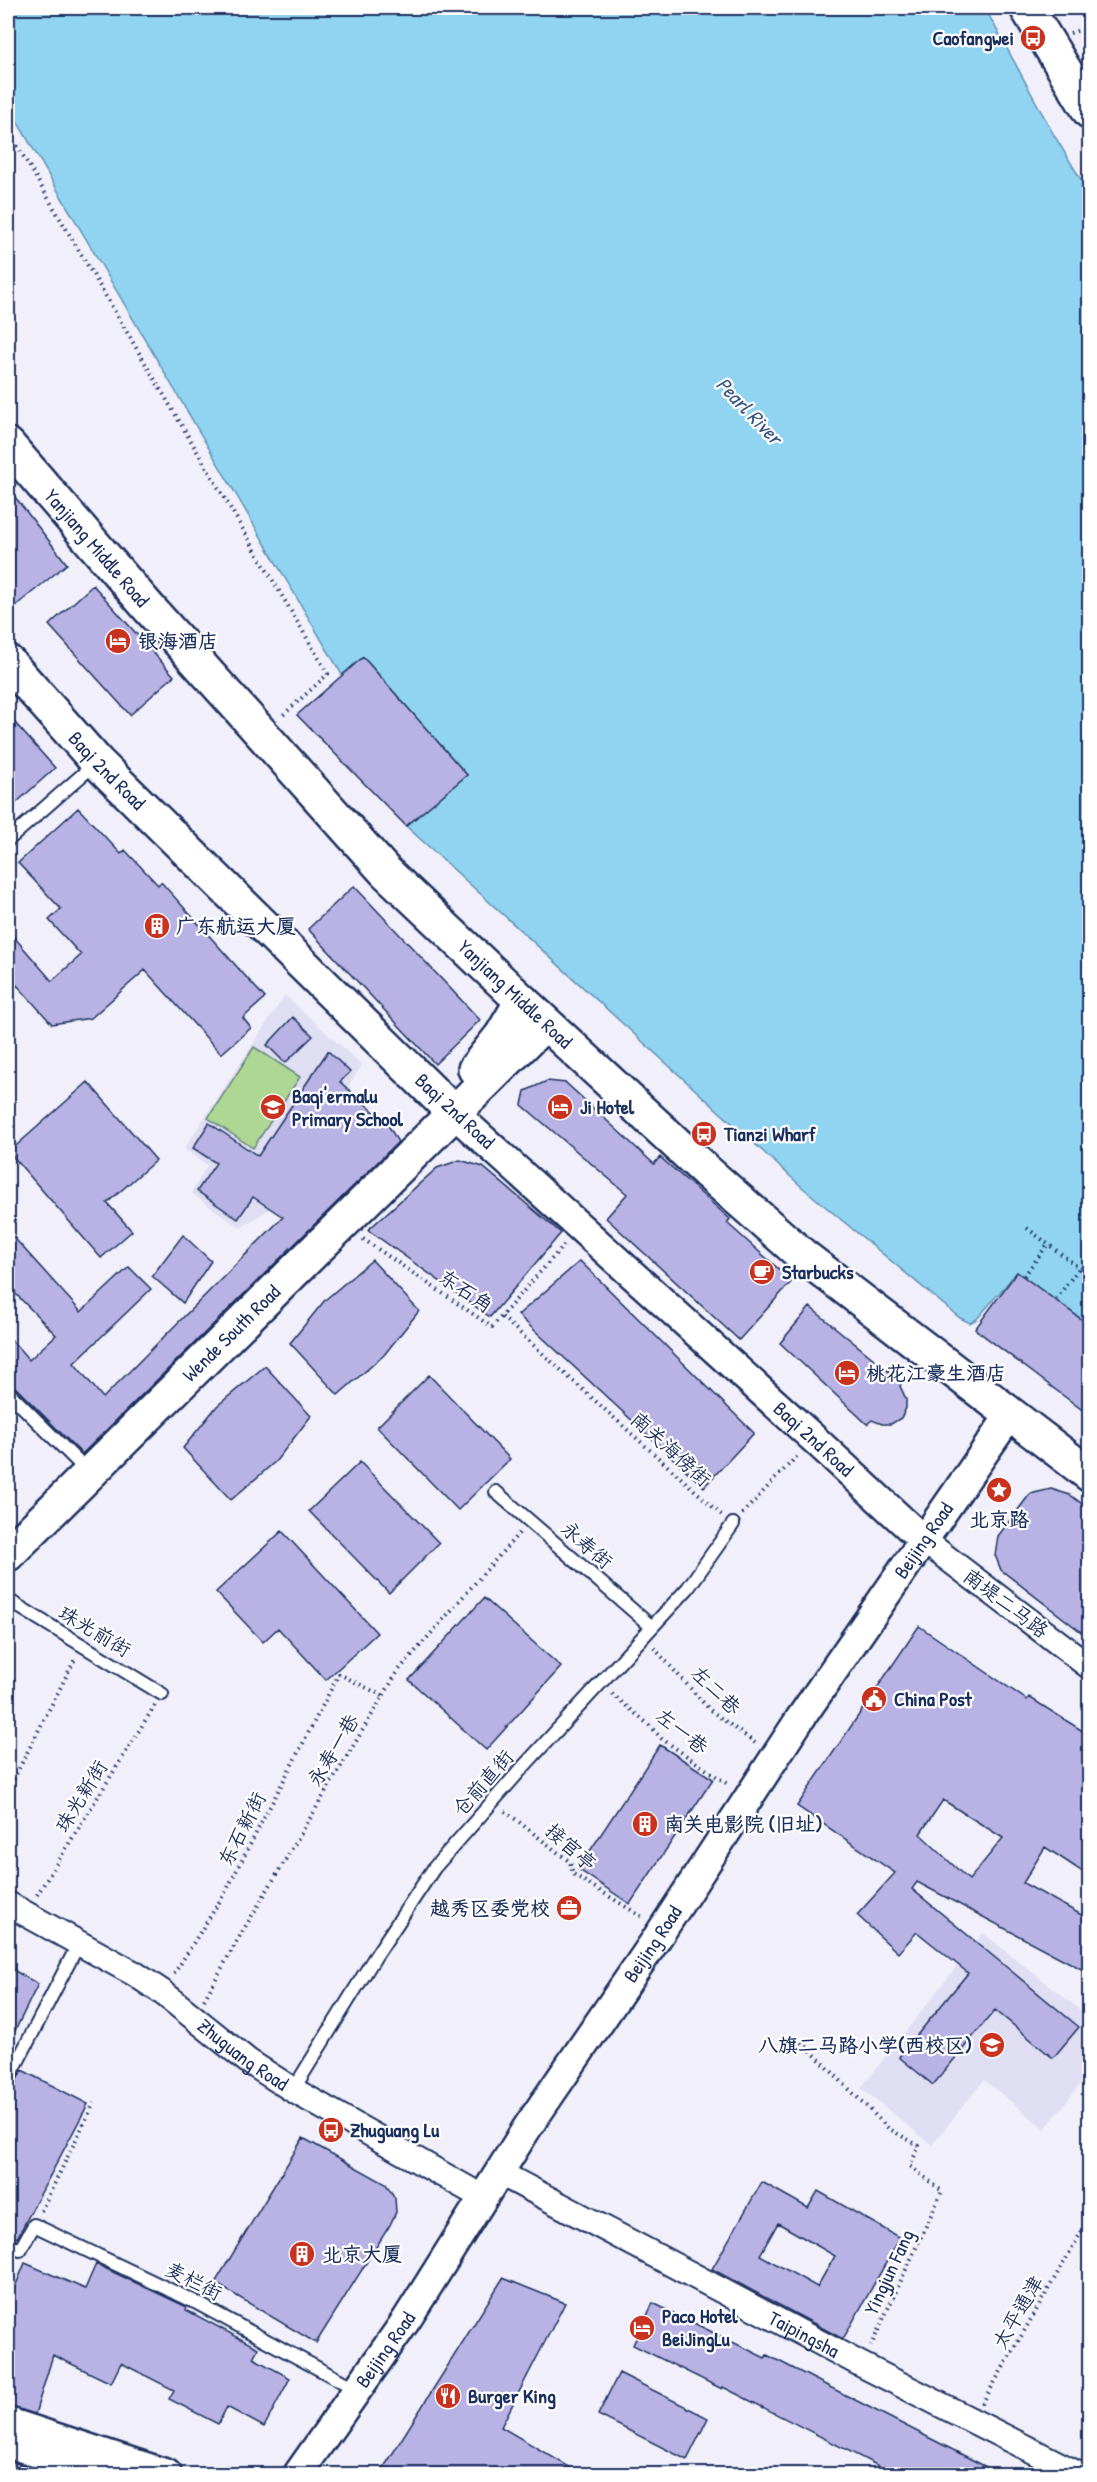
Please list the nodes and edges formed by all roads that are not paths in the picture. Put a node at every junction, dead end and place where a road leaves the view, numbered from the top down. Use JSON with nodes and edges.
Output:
{"nodes":[{"id":1,"x":1027,"y":8,"type":"edge"},
{"id":2,"x":1069,"y":23,"type":"edge"},
{"id":3,"x":1089,"y":72,"type":"edge"},
{"id":4,"x":1089,"y":112,"type":"edge"},
{"id":5,"x":8,"y":445,"type":"edge"},
{"id":6,"x":8,"y":662,"type":"edge"},
{"id":7,"x":97,"y":762,"type":"junction"},
{"id":8,"x":8,"y":840,"type":"edge"},
{"id":9,"x":522,"y":1001,"type":"junction"},
{"id":10,"x":545,"y":1023,"type":"junction"},
{"id":11,"x":455,"y":1114,"type":"junction"},
{"id":12,"x":8,"y":1392,"type":"edge"},
{"id":13,"x":1010,"y":1415,"type":"junction"},
{"id":14,"x":1089,"y":1455,"type":"edge"},
{"id":15,"x":89,"y":1473,"type":"junction"},
{"id":16,"x":1089,"y":1475,"type":"edge"},
{"id":17,"x":496,"y":1492,"type":"dead end"},
{"id":18,"x":733,"y":1524,"type":"road end"},
{"id":19,"x":922,"y":1539,"type":"junction"},
{"id":20,"x":8,"y":1554,"type":"edge"},
{"id":21,"x":8,"y":1600,"type":"edge"},
{"id":22,"x":648,"y":1632,"type":"junction"},
{"id":23,"x":1089,"y":1667,"type":"edge"},
{"id":24,"x":162,"y":1694,"type":"road end"},
{"id":25,"x":16,"y":1909,"type":"edge"},
{"id":26,"x":79,"y":1943,"type":"junction"},
{"id":27,"x":8,"y":2080,"type":"edge"},
{"id":28,"x":293,"y":2090,"type":"junction"},
{"id":29,"x":500,"y":2173,"type":"junction"},
{"id":30,"x":484,"y":2198,"type":"junction"},
{"id":31,"x":8,"y":2245,"type":"edge"},
{"id":32,"x":358,"y":2390,"type":"junction"},
{"id":33,"x":8,"y":2422,"type":"edge"},
{"id":34,"x":8,"y":2443,"type":"edge"},
{"id":35,"x":100,"y":2475,"type":"edge"},
{"id":36,"x":167,"y":2475,"type":"edge"},
{"id":37,"x":298,"y":2475,"type":"edge"},
{"id":38,"x":1078,"y":2475,"type":"edge"}],
"edges":[{"from":1,"to":4,"type":"main road"},
{"from":2,"to":3,"type":"main road"},
{"from":5,"to":9,"type":"main road","name":"Yanjiang Middle Road"},
{"from":6,"to":7,"type":"main road","name":"Baqi 2nd Road"},
{"from":7,"to":8,"type":"lane"},
{"from":7,"to":11,"type":"main road","name":"Baqi 2nd Road"},
{"from":9,"to":10,"type":"main road","name":"Yanjiang Middle Road"},
{"from":9,"to":11,"type":"main road"},
{"from":10,"to":11,"type":"main road","name":"Wende South Road"},
{"from":10,"to":13,"type":"main road","name":"Yanjiang Middle Road"},
{"from":11,"to":15,"type":"main road","name":"Wende South Road"},
{"from":11,"to":19,"type":"street","name":"Baqi 2nd Road"},
{"from":12,"to":15,"type":"lane"},
{"from":13,"to":14,"type":"main road"},
{"from":13,"to":16,"type":"main road","name":"Yanjiang Middle Road"},
{"from":13,"to":19,"type":"street","name":"Beijing Road"},
{"from":15,"to":20,"type":"main road","name":"Wende South Road"},
{"from":17,"to":22,"type":"lane","name":"永寿街"},
{"from":18,"to":22,"type":"lane","name":"仓前直街"},
{"from":19,"to":23,"type":"street","name":"南堤二马路"},
{"from":19,"to":29,"type":"street","name":"Beijing Road"},
{"from":21,"to":24,"type":"lane","name":"珠光前街"},
{"from":22,"to":28,"type":"lane","name":"仓前直街"},
{"from":25,"to":26,"type":"street","name":"Zhuguang Road"},
{"from":26,"to":27,"type":"lane"},
{"from":26,"to":28,"type":"street","name":"Zhuguang Road"},
{"from":28,"to":30,"type":"street","name":"Zhuguang Road"},
{"from":29,"to":30,"type":"street","name":"Beijing Road"},
{"from":29,"to":38,"type":"street","name":"Taipingsha"},
{"from":30,"to":32,"type":"street","name":"Beijing Road"},
{"from":31,"to":32,"type":"lane","name":"麦栏街"},
{"from":32,"to":37,"type":"street","name":"Beijing Road"},
{"from":33,"to":36,"type":"street"},
{"from":34,"to":35,"type":"street"}]}
